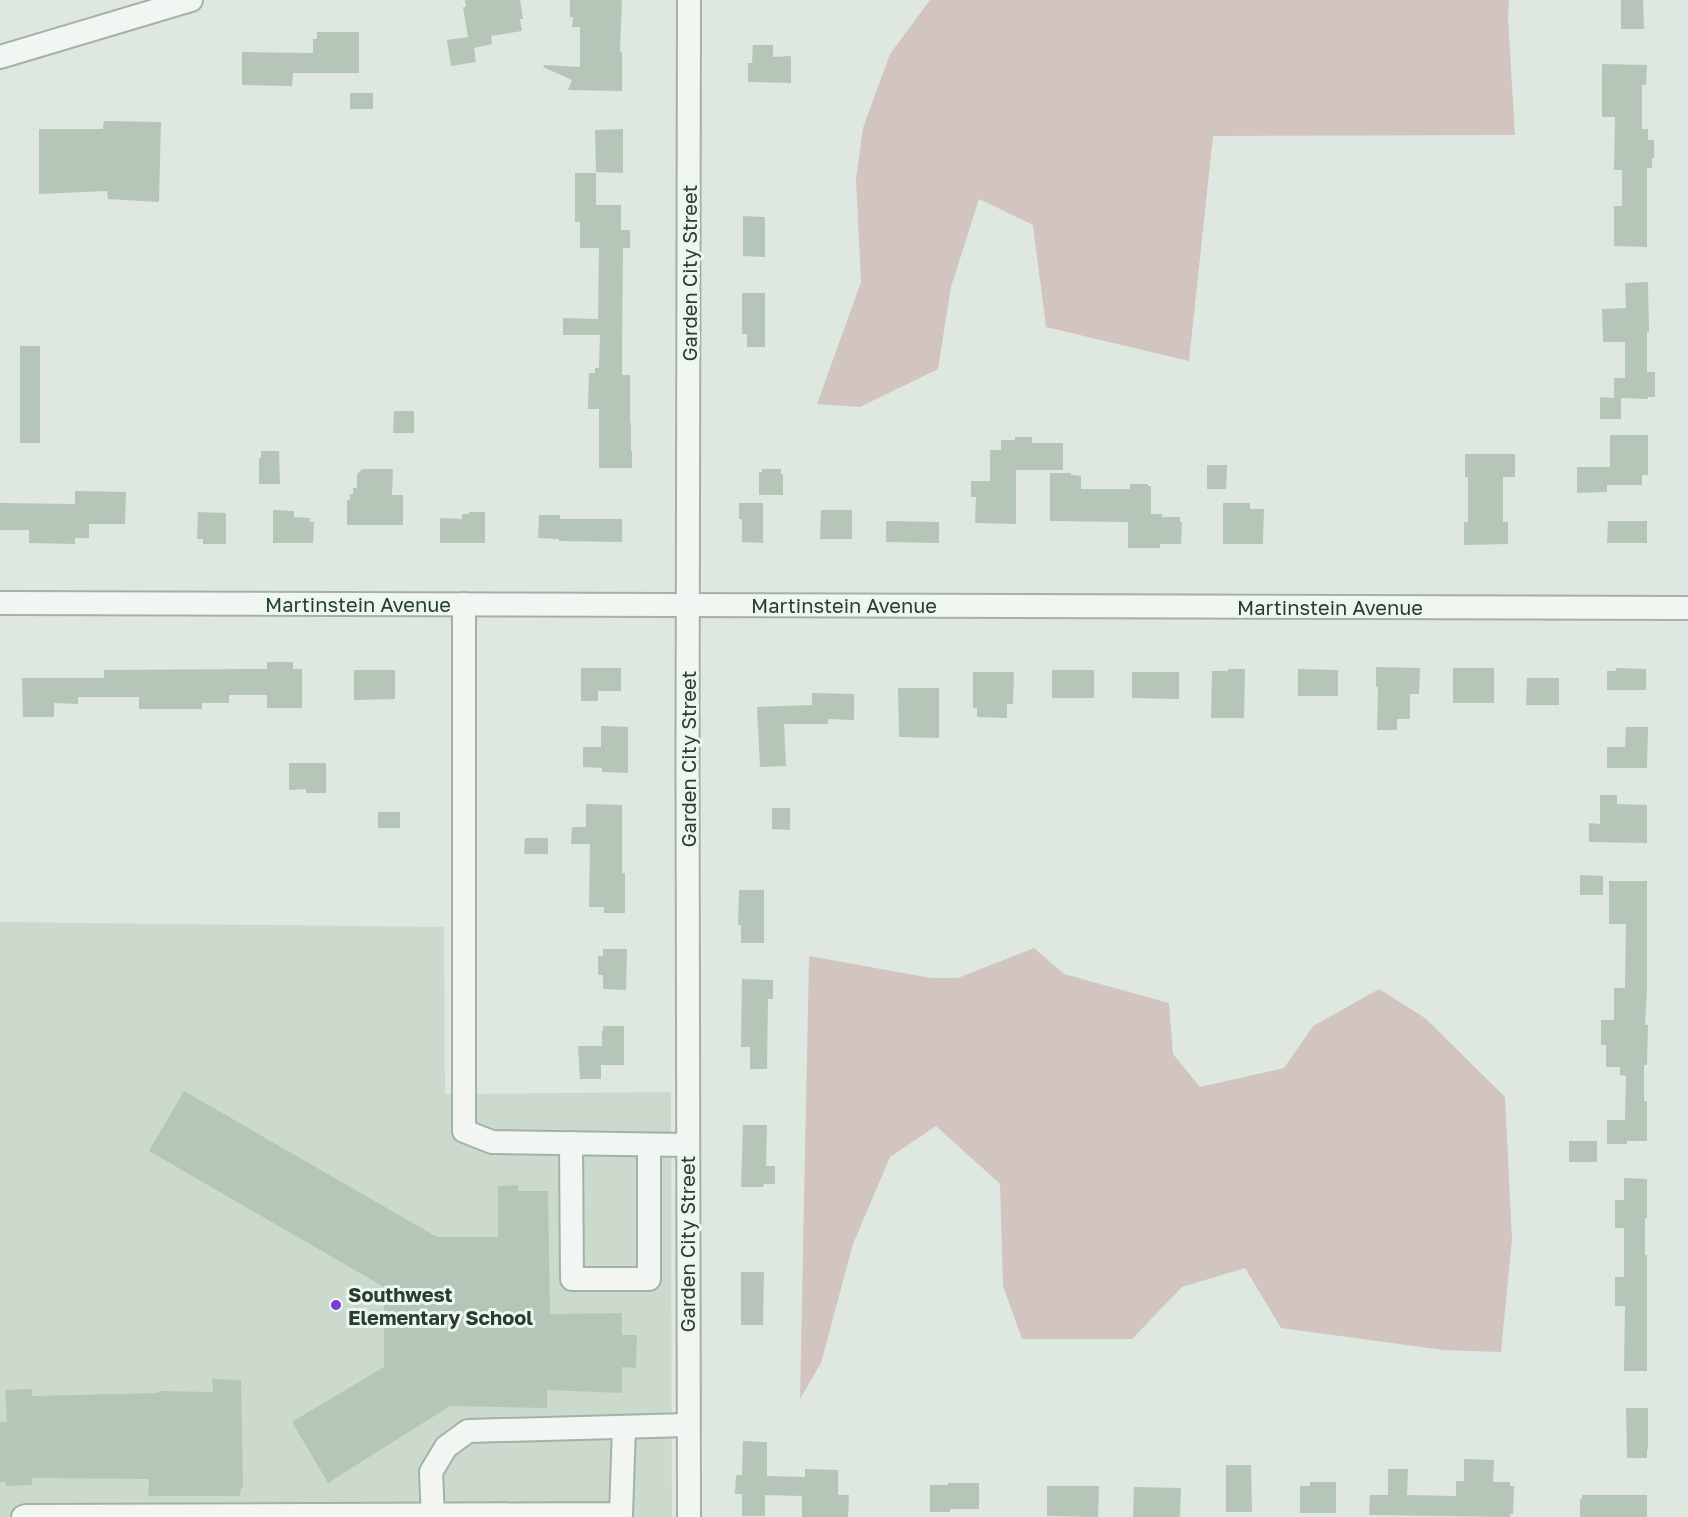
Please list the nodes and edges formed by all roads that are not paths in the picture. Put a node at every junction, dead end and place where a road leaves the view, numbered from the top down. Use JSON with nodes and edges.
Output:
{"nodes":[{"id":1,"x":191,"y":0,"type":"edge"},
{"id":2,"x":689,"y":0,"type":"edge"},
{"id":3,"x":0,"y":57,"type":"edge"},
{"id":4,"x":0,"y":603,"type":"edge"},
{"id":5,"x":464,"y":604,"type":"junction"},
{"id":6,"x":688,"y":605,"type":"junction"},
{"id":7,"x":1688,"y":608,"type":"edge"},
{"id":8,"x":571,"y":1143,"type":"junction"},
{"id":9,"x":649,"y":1145,"type":"junction"},
{"id":10,"x":686,"y":1145,"type":"junction"},
{"id":11,"x":688,"y":1425,"type":"junction"},
{"id":12,"x":624,"y":1427,"type":"junction"},
{"id":13,"x":433,"y":1516,"type":"edge"},
{"id":14,"x":23,"y":1517,"type":"edge"},
{"id":15,"x":689,"y":1517,"type":"edge"}],
"edges":[{"from":1,"to":3,"type":"street"},
{"from":2,"to":6,"type":"street","name":"Garden City Street"},
{"from":4,"to":5,"type":"street","name":"Martinstein Avenue"},
{"from":5,"to":6,"type":"street","name":"Martinstein Avenue"},
{"from":5,"to":8,"type":"street"},
{"from":6,"to":7,"type":"street","name":"Martinstein Avenue"},
{"from":6,"to":10,"type":"street","name":"Garden City Street"},
{"from":8,"to":9,"type":"street"},
{"from":8,"to":9,"type":"street"},
{"from":9,"to":10,"type":"street"},
{"from":10,"to":11,"type":"street","name":"Garden City Street"},
{"from":11,"to":12,"type":"street"},
{"from":11,"to":15,"type":"street","name":"Garden City Street"},
{"from":12,"to":13,"type":"street"},
{"from":12,"to":13,"type":"street"},
{"from":13,"to":14,"type":"street"}]}
